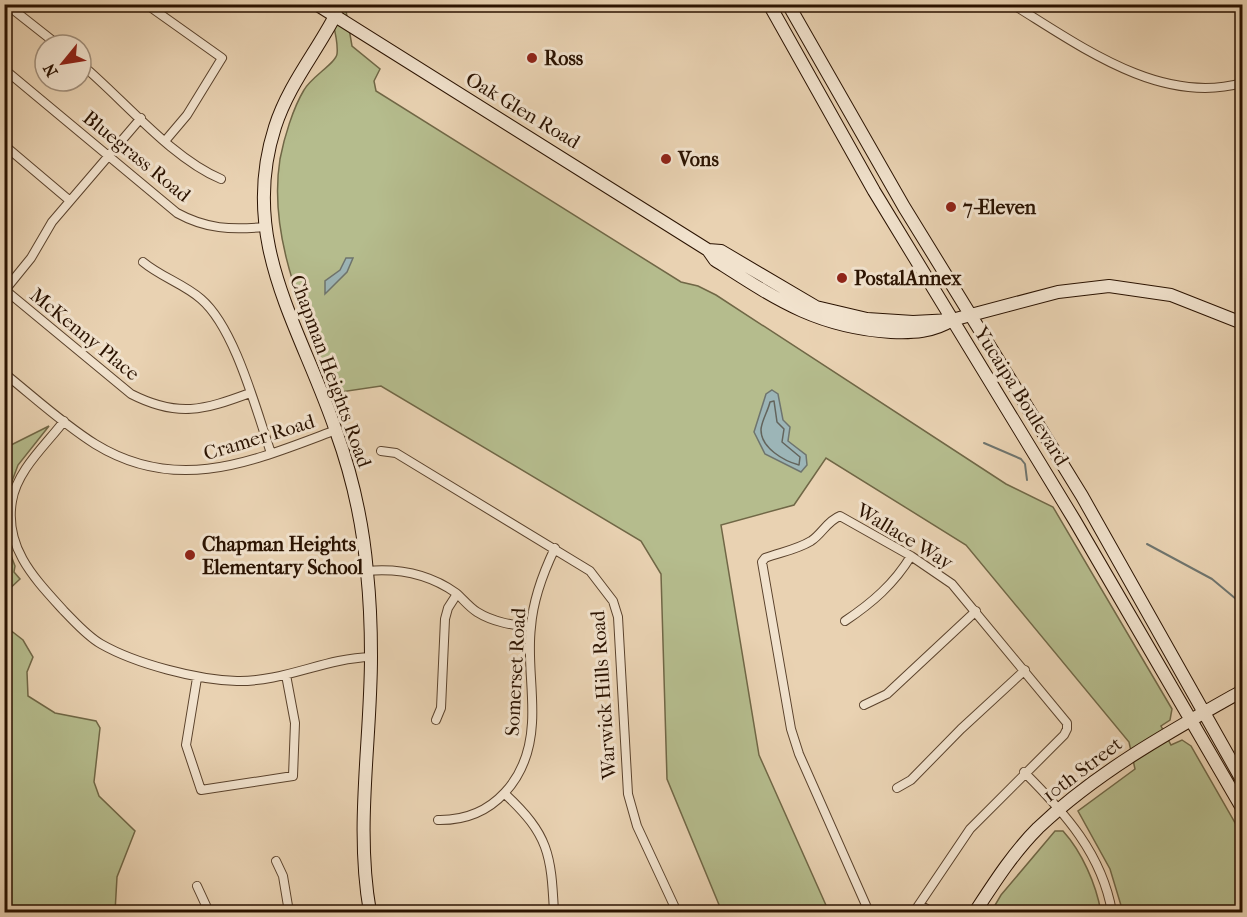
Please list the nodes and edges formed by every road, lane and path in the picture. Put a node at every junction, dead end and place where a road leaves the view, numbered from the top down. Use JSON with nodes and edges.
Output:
{"nodes":[{"id":1,"x":6,"y":4,"type":"edge"},
{"id":2,"x":146,"y":4,"type":"edge"},
{"id":3,"x":316,"y":4,"type":"edge"},
{"id":4,"x":342,"y":4,"type":"edge"},
{"id":5,"x":769,"y":4,"type":"edge"},
{"id":6,"x":788,"y":4,"type":"edge"},
{"id":7,"x":1012,"y":4,"type":"edge"},
{"id":8,"x":335,"y":16,"type":"junction"},
{"id":9,"x":43,"y":33,"type":"edge"},
{"id":10,"x":4,"y":69,"type":"edge"},
{"id":11,"x":93,"y":75,"type":"edge"},
{"id":12,"x":1242,"y":83,"type":"edge"},
{"id":13,"x":141,"y":118,"type":"junction"},
{"id":14,"x":165,"y":141,"type":"junction"},
{"id":15,"x":4,"y":145,"type":"edge"},
{"id":16,"x":108,"y":156,"type":"junction"},
{"id":17,"x":221,"y":179,"type":"dead end"},
{"id":18,"x":69,"y":200,"type":"junction"},
{"id":19,"x":264,"y":227,"type":"junction"},
{"id":20,"x":143,"y":262,"type":"dead end"},
{"id":21,"x":5,"y":289,"type":"edge"},
{"id":22,"x":970,"y":316,"type":"junction"},
{"id":23,"x":952,"y":320,"type":"junction"},
{"id":24,"x":1242,"y":323,"type":"edge"},
{"id":25,"x":4,"y":373,"type":"edge"},
{"id":26,"x":250,"y":393,"type":"junction"},
{"id":27,"x":64,"y":421,"type":"junction"},
{"id":28,"x":336,"y":430,"type":"junction"},
{"id":29,"x":381,"y":451,"type":"dead end"},
{"id":30,"x":271,"y":453,"type":"junction"},
{"id":31,"x":555,"y":548,"type":"junction"},
{"id":32,"x":911,"y":556,"type":"junction"},
{"id":33,"x":367,"y":570,"type":"junction"},
{"id":34,"x":457,"y":594,"type":"junction"},
{"id":35,"x":976,"y":611,"type":"junction"},
{"id":36,"x":845,"y":621,"type":"dead end"},
{"id":37,"x":530,"y":627,"type":"junction"},
{"id":38,"x":371,"y":657,"type":"junction"},
{"id":39,"x":1024,"y":670,"type":"junction"},
{"id":40,"x":286,"y":675,"type":"junction"},
{"id":41,"x":197,"y":678,"type":"junction"},
{"id":42,"x":1242,"y":691,"type":"edge"},
{"id":43,"x":864,"y":705,"type":"dead end"},
{"id":44,"x":1204,"y":713,"type":"junction"},
{"id":45,"x":436,"y":720,"type":"dead end"},
{"id":46,"x":1192,"y":720,"type":"junction"},
{"id":47,"x":1024,"y":772,"type":"junction"},
{"id":48,"x":1242,"y":780,"type":"edge"},
{"id":49,"x":897,"y":788,"type":"dead end"},
{"id":50,"x":505,"y":794,"type":"junction"},
{"id":51,"x":1060,"y":808,"type":"junction"},
{"id":52,"x":1242,"y":808,"type":"edge"},
{"id":53,"x":438,"y":820,"type":"dead end"},
{"id":54,"x":276,"y":861,"type":"dead end"},
{"id":55,"x":197,"y":886,"type":"dead end"},
{"id":56,"x":920,"y":905,"type":"junction"},
{"id":57,"x":448,"y":911,"type":"dead end"},
{"id":58,"x":209,"y":912,"type":"edge"},
{"id":59,"x":289,"y":912,"type":"edge"},
{"id":60,"x":370,"y":912,"type":"edge"},
{"id":61,"x":531,"y":912,"type":"edge"},
{"id":62,"x":554,"y":912,"type":"edge"},
{"id":63,"x":677,"y":912,"type":"edge"},
{"id":64,"x":869,"y":912,"type":"edge"},
{"id":65,"x":914,"y":912,"type":"edge"},
{"id":66,"x":932,"y":912,"type":"edge"},
{"id":67,"x":975,"y":912,"type":"edge"},
{"id":68,"x":1112,"y":912,"type":"edge"}],
"edges":[{"from":1,"to":9,"type":"street"},
{"from":2,"to":14,"type":"street"},
{"from":3,"to":8,"type":"main road","name":"Oak Glen Road"},
{"from":4,"to":8,"type":"street","name":"Chapman Heights Road"},
{"from":5,"to":23,"type":"main road","name":"Yucaipa Boulevard"},
{"from":6,"to":22,"type":"main road","name":"Yucaipa Boulevard"},
{"from":7,"to":12,"type":"street"},
{"from":8,"to":19,"type":"main road","name":"Chapman Heights Road"},
{"from":8,"to":23,"type":"main road","name":"Oak Glen Road"},
{"from":10,"to":16,"type":"street","name":"Bluegrass Road"},
{"from":11,"to":13,"type":"street"},
{"from":13,"to":14,"type":"street"},
{"from":13,"to":16,"type":"street"},
{"from":14,"to":17,"type":"street"},
{"from":15,"to":18,"type":"street"},
{"from":16,"to":18,"type":"street"},
{"from":16,"to":19,"type":"street","name":"Bluegrass Road"},
{"from":18,"to":21,"type":"street"},
{"from":19,"to":28,"type":"main road","name":"Chapman Heights Road"},
{"from":20,"to":26,"type":"street"},
{"from":21,"to":26,"type":"street","name":"McKenny Place"},
{"from":22,"to":23,"type":"main road","name":"Oak Glen Road"},
{"from":22,"to":24,"type":"main road","name":"Oak Glen Road"},
{"from":22,"to":44,"type":"main road","name":"Yucaipa Boulevard"},
{"from":23,"to":46,"type":"main road","name":"Yucaipa Boulevard"},
{"from":25,"to":27,"type":"street","name":"Cramer Road"},
{"from":26,"to":30,"type":"street"},
{"from":27,"to":30,"type":"street","name":"Cramer Road"},
{"from":27,"to":41,"type":"street"},
{"from":28,"to":30,"type":"street","name":"Cramer Road"},
{"from":28,"to":33,"type":"main road","name":"Chapman Heights Road"},
{"from":29,"to":31,"type":"street","name":"Warwick Hills Road"},
{"from":31,"to":37,"type":"street","name":"Somerset Road"},
{"from":31,"to":63,"type":"street","name":"Warwick Hills Road"},
{"from":32,"to":35,"type":"street","name":"Wallace Way"},
{"from":32,"to":36,"type":"street"},
{"from":32,"to":64,"type":"street","name":"Wallace Way"},
{"from":33,"to":34,"type":"street"},
{"from":33,"to":38,"type":"main road","name":"Chapman Heights Road"},
{"from":34,"to":37,"type":"street"},
{"from":34,"to":45,"type":"street"},
{"from":35,"to":39,"type":"street","name":"Wallace Way"},
{"from":35,"to":43,"type":"street"},
{"from":37,"to":50,"type":"street","name":"Somerset Road"},
{"from":38,"to":40,"type":"street"},
{"from":38,"to":60,"type":"main road","name":"Chapman Heights Road"},
{"from":39,"to":47,"type":"street","name":"Wallace Way"},
{"from":39,"to":49,"type":"street"},
{"from":40,"to":41,"type":"street"},
{"from":40,"to":41,"type":"street"},
{"from":42,"to":44,"type":"main road","name":"10th Street"},
{"from":44,"to":46,"type":"main road","name":"10th Street"},
{"from":44,"to":48,"type":"main road","name":"Yucaipa Boulevard"},
{"from":46,"to":51,"type":"main road","name":"10th Street"},
{"from":46,"to":52,"type":"main road","name":"Yucaipa Boulevard"},
{"from":47,"to":51,"type":"street"},
{"from":47,"to":56,"type":"street","name":"Wallace Way"},
{"from":50,"to":53,"type":"street","name":"Somerset Road"},
{"from":50,"to":62,"type":"street"},
{"from":51,"to":67,"type":"main road","name":"10th Street"},
{"from":51,"to":68,"type":"street"},
{"from":54,"to":59,"type":"street"},
{"from":55,"to":58,"type":"street"},
{"from":56,"to":65,"type":"street","name":"Wallace Way"},
{"from":56,"to":66,"type":"street"},
{"from":57,"to":61,"type":"street"}]}
